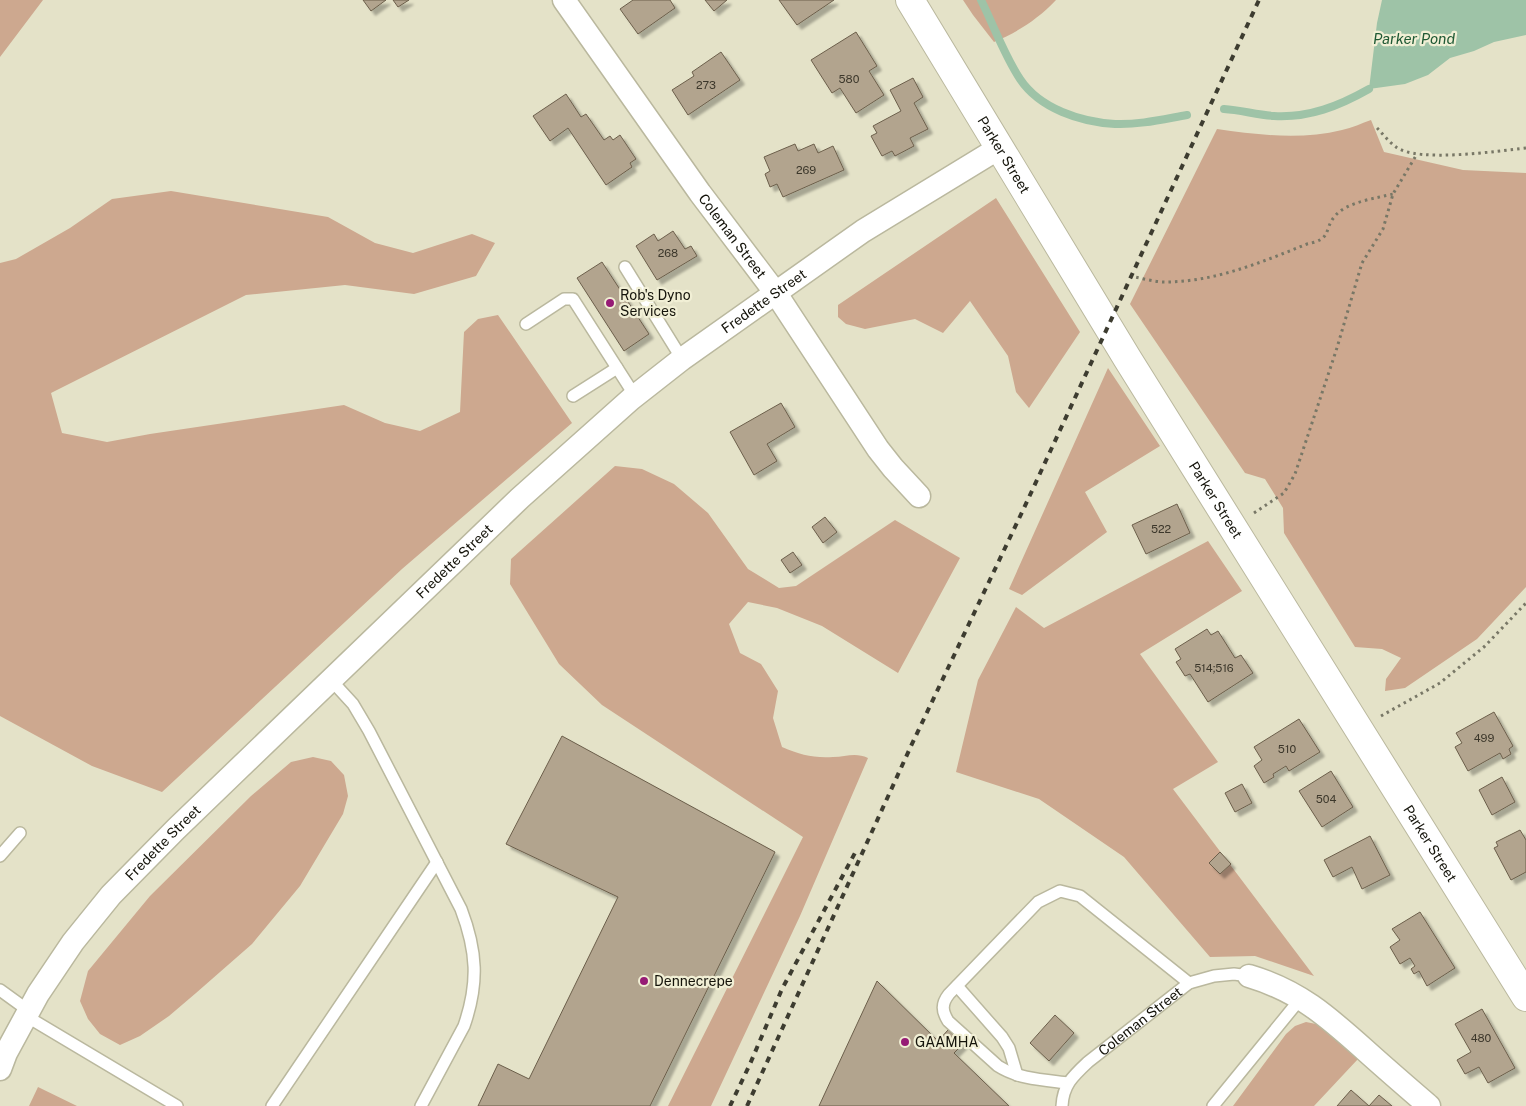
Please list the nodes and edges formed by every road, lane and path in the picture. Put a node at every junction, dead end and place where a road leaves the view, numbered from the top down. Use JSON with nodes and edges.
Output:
{"nodes":[{"id":1,"x":564,"y":0,"type":"edge"},
{"id":2,"x":910,"y":0,"type":"edge"},
{"id":3,"x":1377,"y":128,"type":"dead end"},
{"id":4,"x":998,"y":148,"type":"junction"},
{"id":5,"x":1526,"y":148,"type":"edge"},
{"id":6,"x":1418,"y":154,"type":"junction"},
{"id":7,"x":1393,"y":194,"type":"junction"},
{"id":8,"x":625,"y":267,"type":"dead end"},
{"id":9,"x":1130,"y":276,"type":"dead end"},
{"id":10,"x":775,"y":292,"type":"junction"},
{"id":11,"x":526,"y":324,"type":"dead end"},
{"id":12,"x":682,"y":359,"type":"junction"},
{"id":13,"x":617,"y":368,"type":"junction"},
{"id":14,"x":573,"y":396,"type":"dead end"},
{"id":15,"x":636,"y":396,"type":"junction"},
{"id":16,"x":919,"y":496,"type":"dead end"},
{"id":17,"x":1233,"y":528,"type":"junction"},
{"id":18,"x":1526,"y":603,"type":"edge"},
{"id":19,"x":331,"y":680,"type":"junction"},
{"id":20,"x":1359,"y":729,"type":"junction"},
{"id":21,"x":20,"y":833,"type":"dead end"},
{"id":22,"x":0,"y":856,"type":"edge"},
{"id":23,"x":437,"y":862,"type":"junction"},
{"id":24,"x":1249,"y":976,"type":"joint"},
{"id":25,"x":1189,"y":983,"type":"junction"},
{"id":26,"x":957,"y":986,"type":"junction"},
{"id":27,"x":0,"y":990,"type":"edge"},
{"id":28,"x":1526,"y":997,"type":"edge"},
{"id":29,"x":1301,"y":998,"type":"junction"},
{"id":30,"x":28,"y":1013,"type":"junction"},
{"id":31,"x":0,"y":1069,"type":"edge"},
{"id":32,"x":1018,"y":1075,"type":"junction"},
{"id":33,"x":1068,"y":1084,"type":"junction"},
{"id":34,"x":177,"y":1106,"type":"edge"},
{"id":35,"x":272,"y":1106,"type":"edge"},
{"id":36,"x":421,"y":1106,"type":"edge"},
{"id":37,"x":1062,"y":1106,"type":"edge"},
{"id":38,"x":1213,"y":1106,"type":"edge"},
{"id":39,"x":1429,"y":1106,"type":"edge"}],
"edges":[{"from":1,"to":10,"type":"street","name":"Coleman Street"},
{"from":2,"to":4,"type":"main road","name":"Parker Street"},
{"from":3,"to":6,"type":"path"},
{"from":4,"to":10,"type":"street","name":"Fredette Street"},
{"from":4,"to":17,"type":"main road","name":"Parker Street"},
{"from":5,"to":6,"type":"path"},
{"from":6,"to":7,"type":"path"},
{"from":7,"to":9,"type":"path"},
{"from":7,"to":17,"type":"path"},
{"from":8,"to":12,"type":"lane"},
{"from":10,"to":12,"type":"street","name":"Fredette Street"},
{"from":10,"to":16,"type":"street","name":"Coleman Street"},
{"from":11,"to":13,"type":"lane"},
{"from":12,"to":15,"type":"street","name":"Fredette Street"},
{"from":13,"to":14,"type":"lane"},
{"from":13,"to":15,"type":"lane"},
{"from":15,"to":19,"type":"street","name":"Fredette Street"},
{"from":17,"to":20,"type":"main road","name":"Parker Street"},
{"from":18,"to":20,"type":"path"},
{"from":19,"to":23,"type":"lane"},
{"from":19,"to":30,"type":"street","name":"Fredette Street"},
{"from":20,"to":28,"type":"main road","name":"Parker Street"},
{"from":21,"to":22,"type":"lane"},
{"from":23,"to":35,"type":"lane"},
{"from":23,"to":36,"type":"lane"},
{"from":24,"to":25,"type":"lane","name":"Coleman Street"},
{"from":24,"to":29,"type":"street","name":"Coleman Street"},
{"from":25,"to":26,"type":"lane"},
{"from":25,"to":33,"type":"lane","name":"Coleman Street"},
{"from":26,"to":32,"type":"lane"},
{"from":26,"to":32,"type":"lane"},
{"from":27,"to":30,"type":"lane"},
{"from":29,"to":38,"type":"lane"},
{"from":29,"to":39,"type":"street","name":"Coleman Street"},
{"from":30,"to":31,"type":"street","name":"Fredette Street"},
{"from":30,"to":34,"type":"lane"},
{"from":32,"to":33,"type":"lane"},
{"from":33,"to":37,"type":"lane","name":"Coleman Street"}]}
